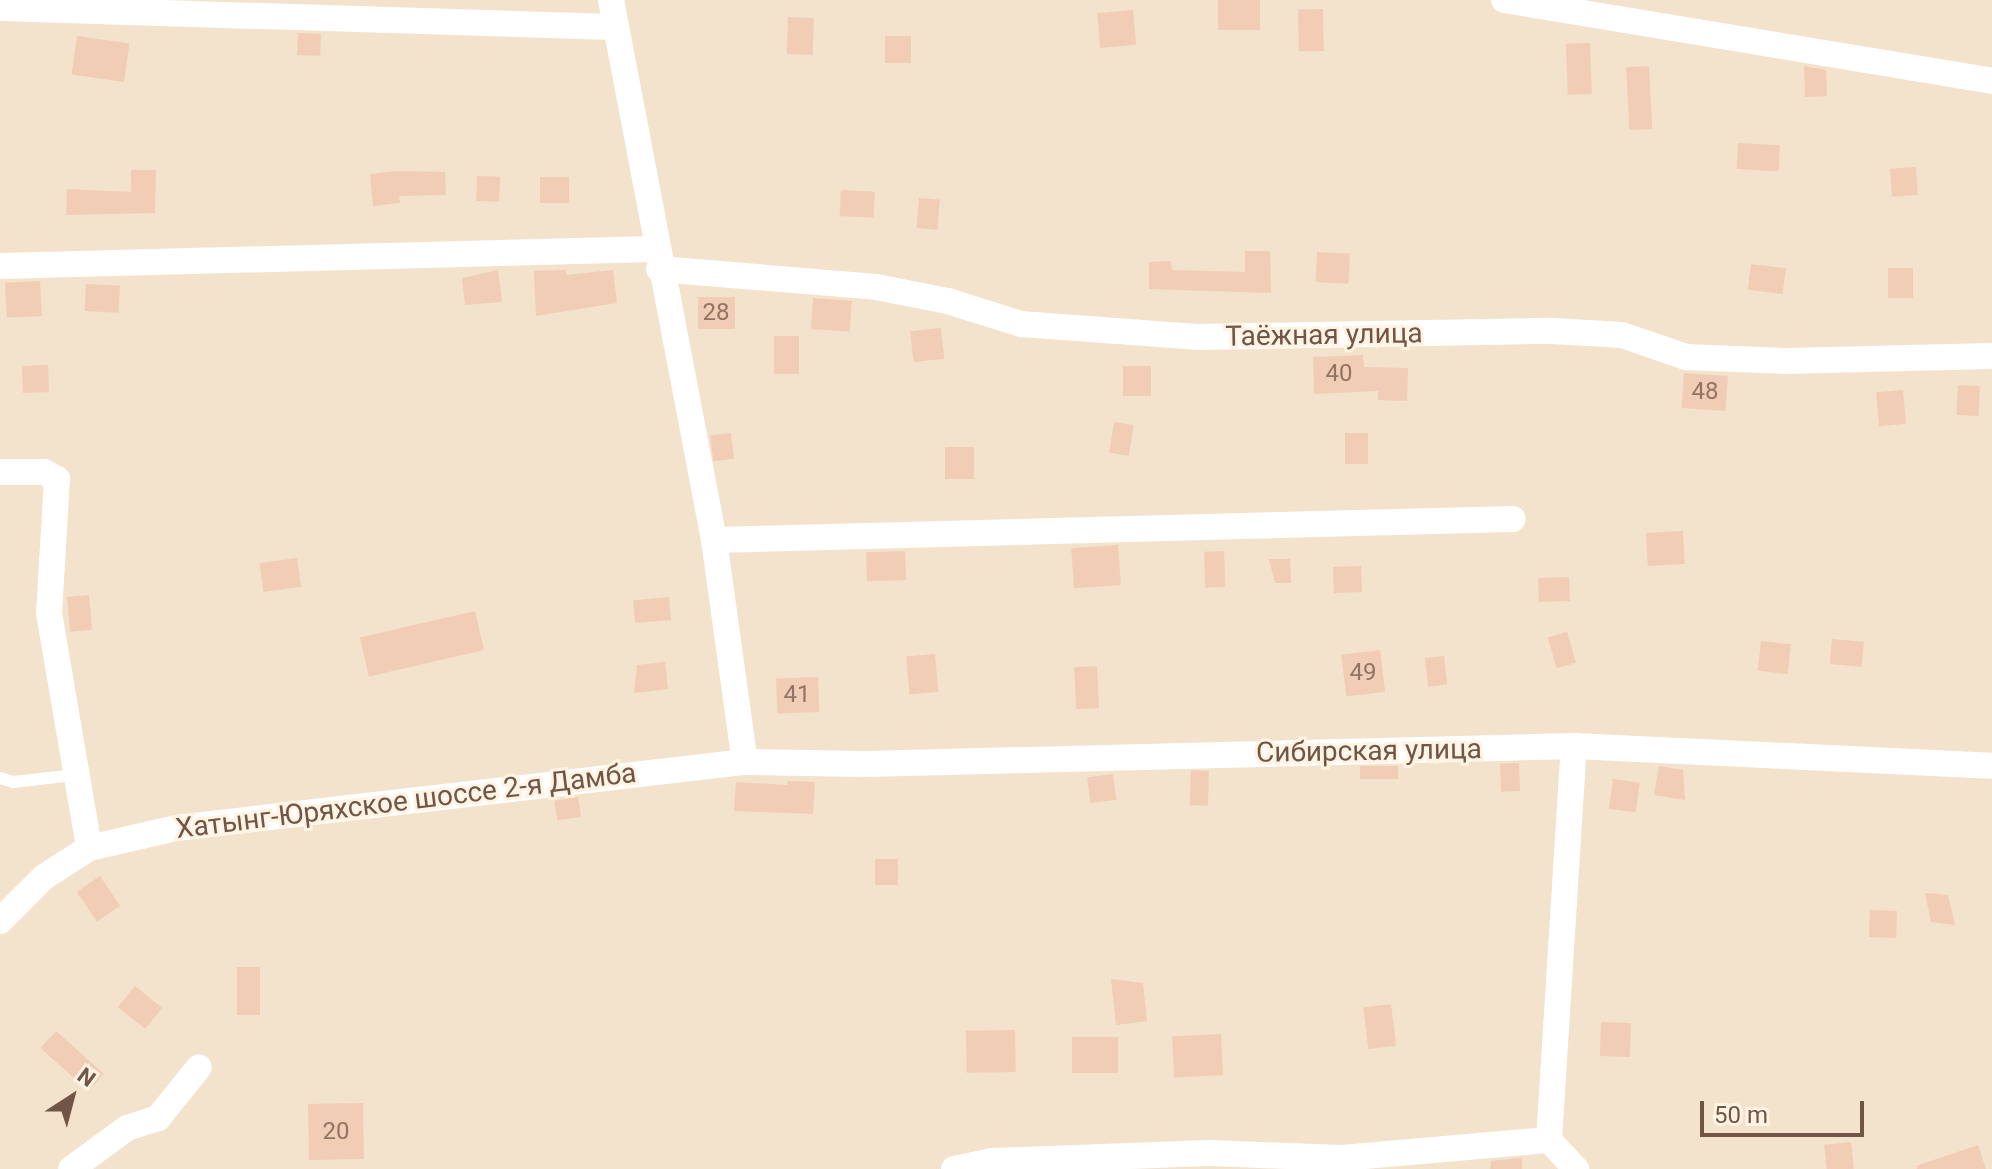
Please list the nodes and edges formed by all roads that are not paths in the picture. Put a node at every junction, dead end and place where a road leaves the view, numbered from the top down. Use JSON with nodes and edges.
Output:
{"nodes":[{"id":1,"x":611,"y":0,"type":"edge"},
{"id":2,"x":1504,"y":0,"type":"edge"},
{"id":3,"x":0,"y":8,"type":"edge"},
{"id":4,"x":614,"y":27,"type":"junction"},
{"id":5,"x":1992,"y":81,"type":"edge"},
{"id":6,"x":657,"y":259,"type":"junction"},
{"id":7,"x":0,"y":266,"type":"edge"},
{"id":8,"x":1992,"y":356,"type":"edge"},
{"id":9,"x":0,"y":472,"type":"edge"},
{"id":10,"x":1513,"y":519,"type":"dead end"},
{"id":11,"x":714,"y":540,"type":"junction"},
{"id":12,"x":1574,"y":746,"type":"junction"},
{"id":13,"x":745,"y":762,"type":"junction"},
{"id":14,"x":1992,"y":766,"type":"edge"},
{"id":15,"x":74,"y":775,"type":"junction"},
{"id":16,"x":0,"y":778,"type":"edge"},
{"id":17,"x":89,"y":848,"type":"junction"},
{"id":18,"x":0,"y":921,"type":"edge"},
{"id":19,"x":199,"y":1067,"type":"dead end"},
{"id":20,"x":1549,"y":1140,"type":"junction"},
{"id":21,"x":71,"y":1169,"type":"edge"},
{"id":22,"x":954,"y":1169,"type":"edge"},
{"id":23,"x":1576,"y":1169,"type":"edge"}],
"edges":[{"from":1,"to":4,"type":"street"},
{"from":2,"to":5,"type":"street"},
{"from":3,"to":4,"type":"street"},
{"from":4,"to":6,"type":"street"},
{"from":6,"to":7,"type":"street","name":"Таёжная улица"},
{"from":6,"to":8,"type":"street","name":"Таёжная улица"},
{"from":6,"to":11,"type":"street"},
{"from":9,"to":15,"type":"street"},
{"from":10,"to":11,"type":"street"},
{"from":11,"to":13,"type":"street"},
{"from":12,"to":13,"type":"street","name":"Сибирская улица"},
{"from":12,"to":14,"type":"street","name":"Сибирская улица"},
{"from":12,"to":20,"type":"street"},
{"from":13,"to":17,"type":"street","name":"Хатынг-Юряхское шоссе 2-я Дамба"},
{"from":15,"to":16,"type":"lane"},
{"from":15,"to":17,"type":"street"},
{"from":17,"to":18,"type":"street","name":"Хатынг-Юряхское шоссе 2-я Дамба"},
{"from":19,"to":21,"type":"street"},
{"from":20,"to":22,"type":"street"},
{"from":20,"to":23,"type":"street"}]}
